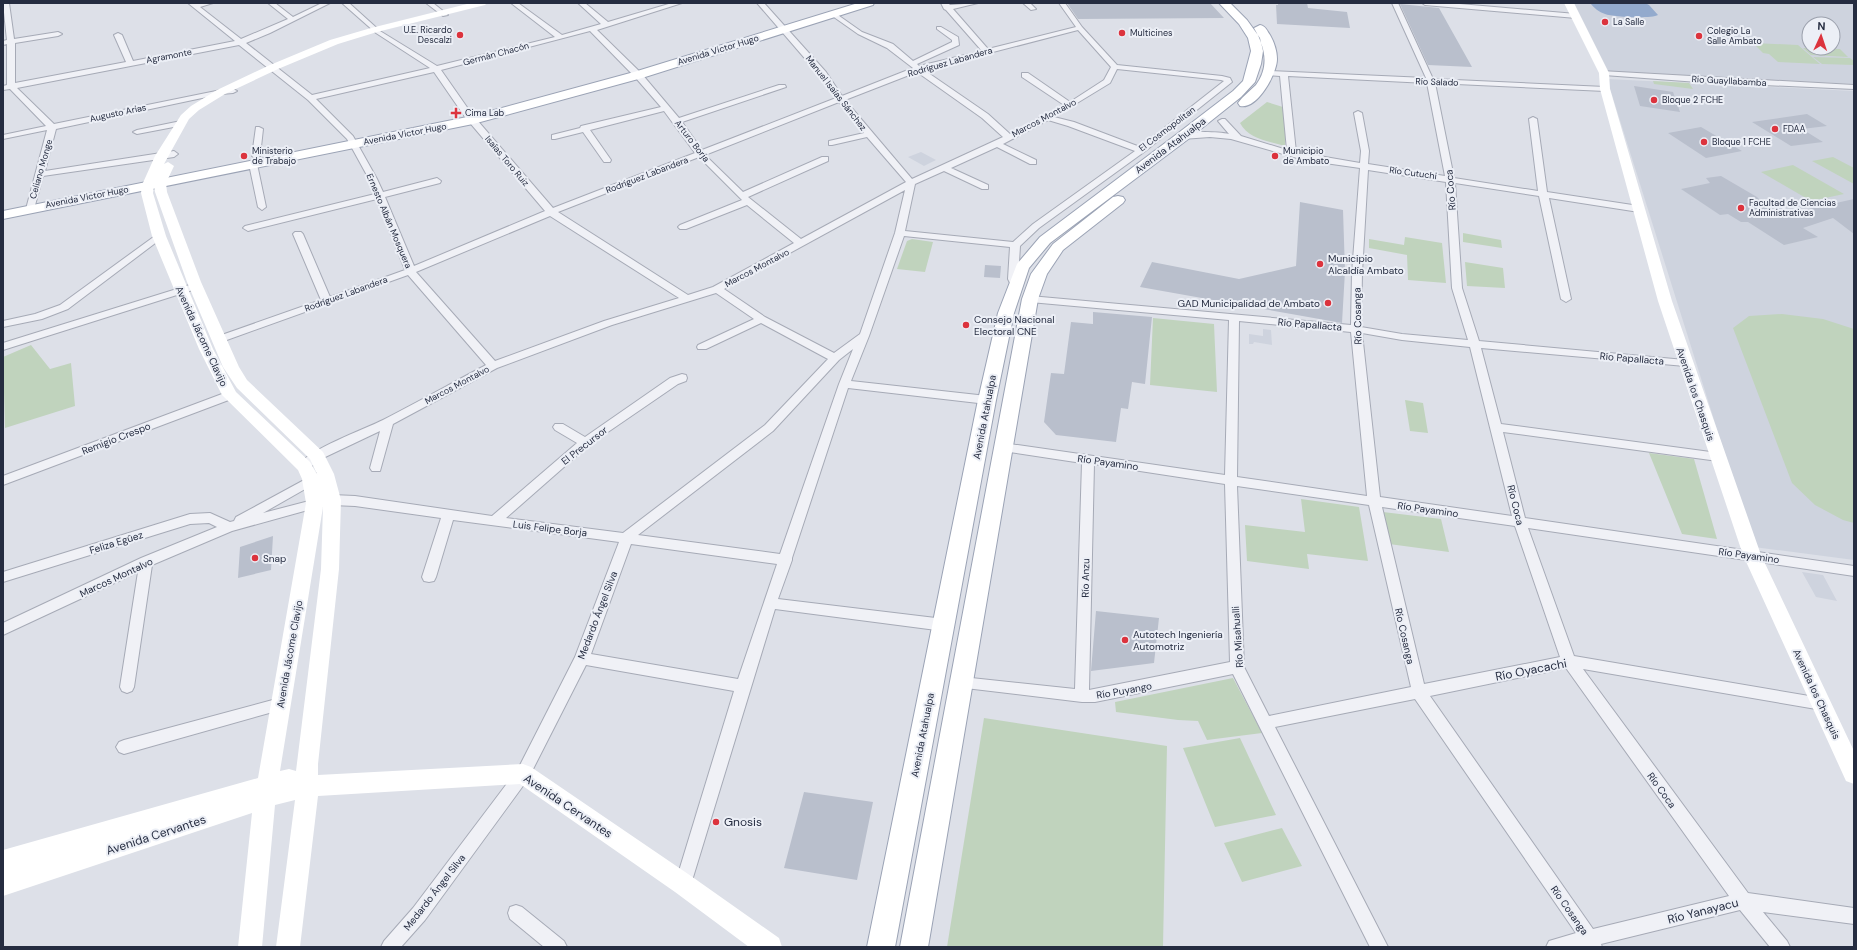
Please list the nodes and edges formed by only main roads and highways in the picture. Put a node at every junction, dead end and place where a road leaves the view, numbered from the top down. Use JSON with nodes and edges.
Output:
{"nodes":[{"id":1,"x":847,"y":3,"type":"edge"},
{"id":2,"x":869,"y":3,"type":"edge"},
{"id":3,"x":1224,"y":3,"type":"edge"},
{"id":4,"x":1237,"y":3,"type":"edge"},
{"id":5,"x":781,"y":27,"type":"junction"},
{"id":6,"x":31,"y":205,"type":"junction"},
{"id":7,"x":3,"y":208,"type":"edge"},
{"id":8,"x":3,"y":215,"type":"edge"},
{"id":9,"x":881,"y":947,"type":"edge"},
{"id":10,"x":914,"y":947,"type":"edge"}],
"edges":[{"from":1,"to":5,"type":"main road","name":"Avenida Victor Hugo"},
{"from":2,"to":5,"type":"main road","name":"Avenida Victor Hugo"},
{"from":3,"to":9,"type":"main road","name":"Avenida Atahualpa"},
{"from":4,"to":10,"type":"main road","name":"Avenida Atahualpa"},
{"from":5,"to":6,"type":"main road","name":"Avenida Victor Hugo"},
{"from":6,"to":7,"type":"main road","name":"Avenida Victor Hugo"},
{"from":6,"to":8,"type":"main road","name":"Avenida Victor Hugo"}]}
